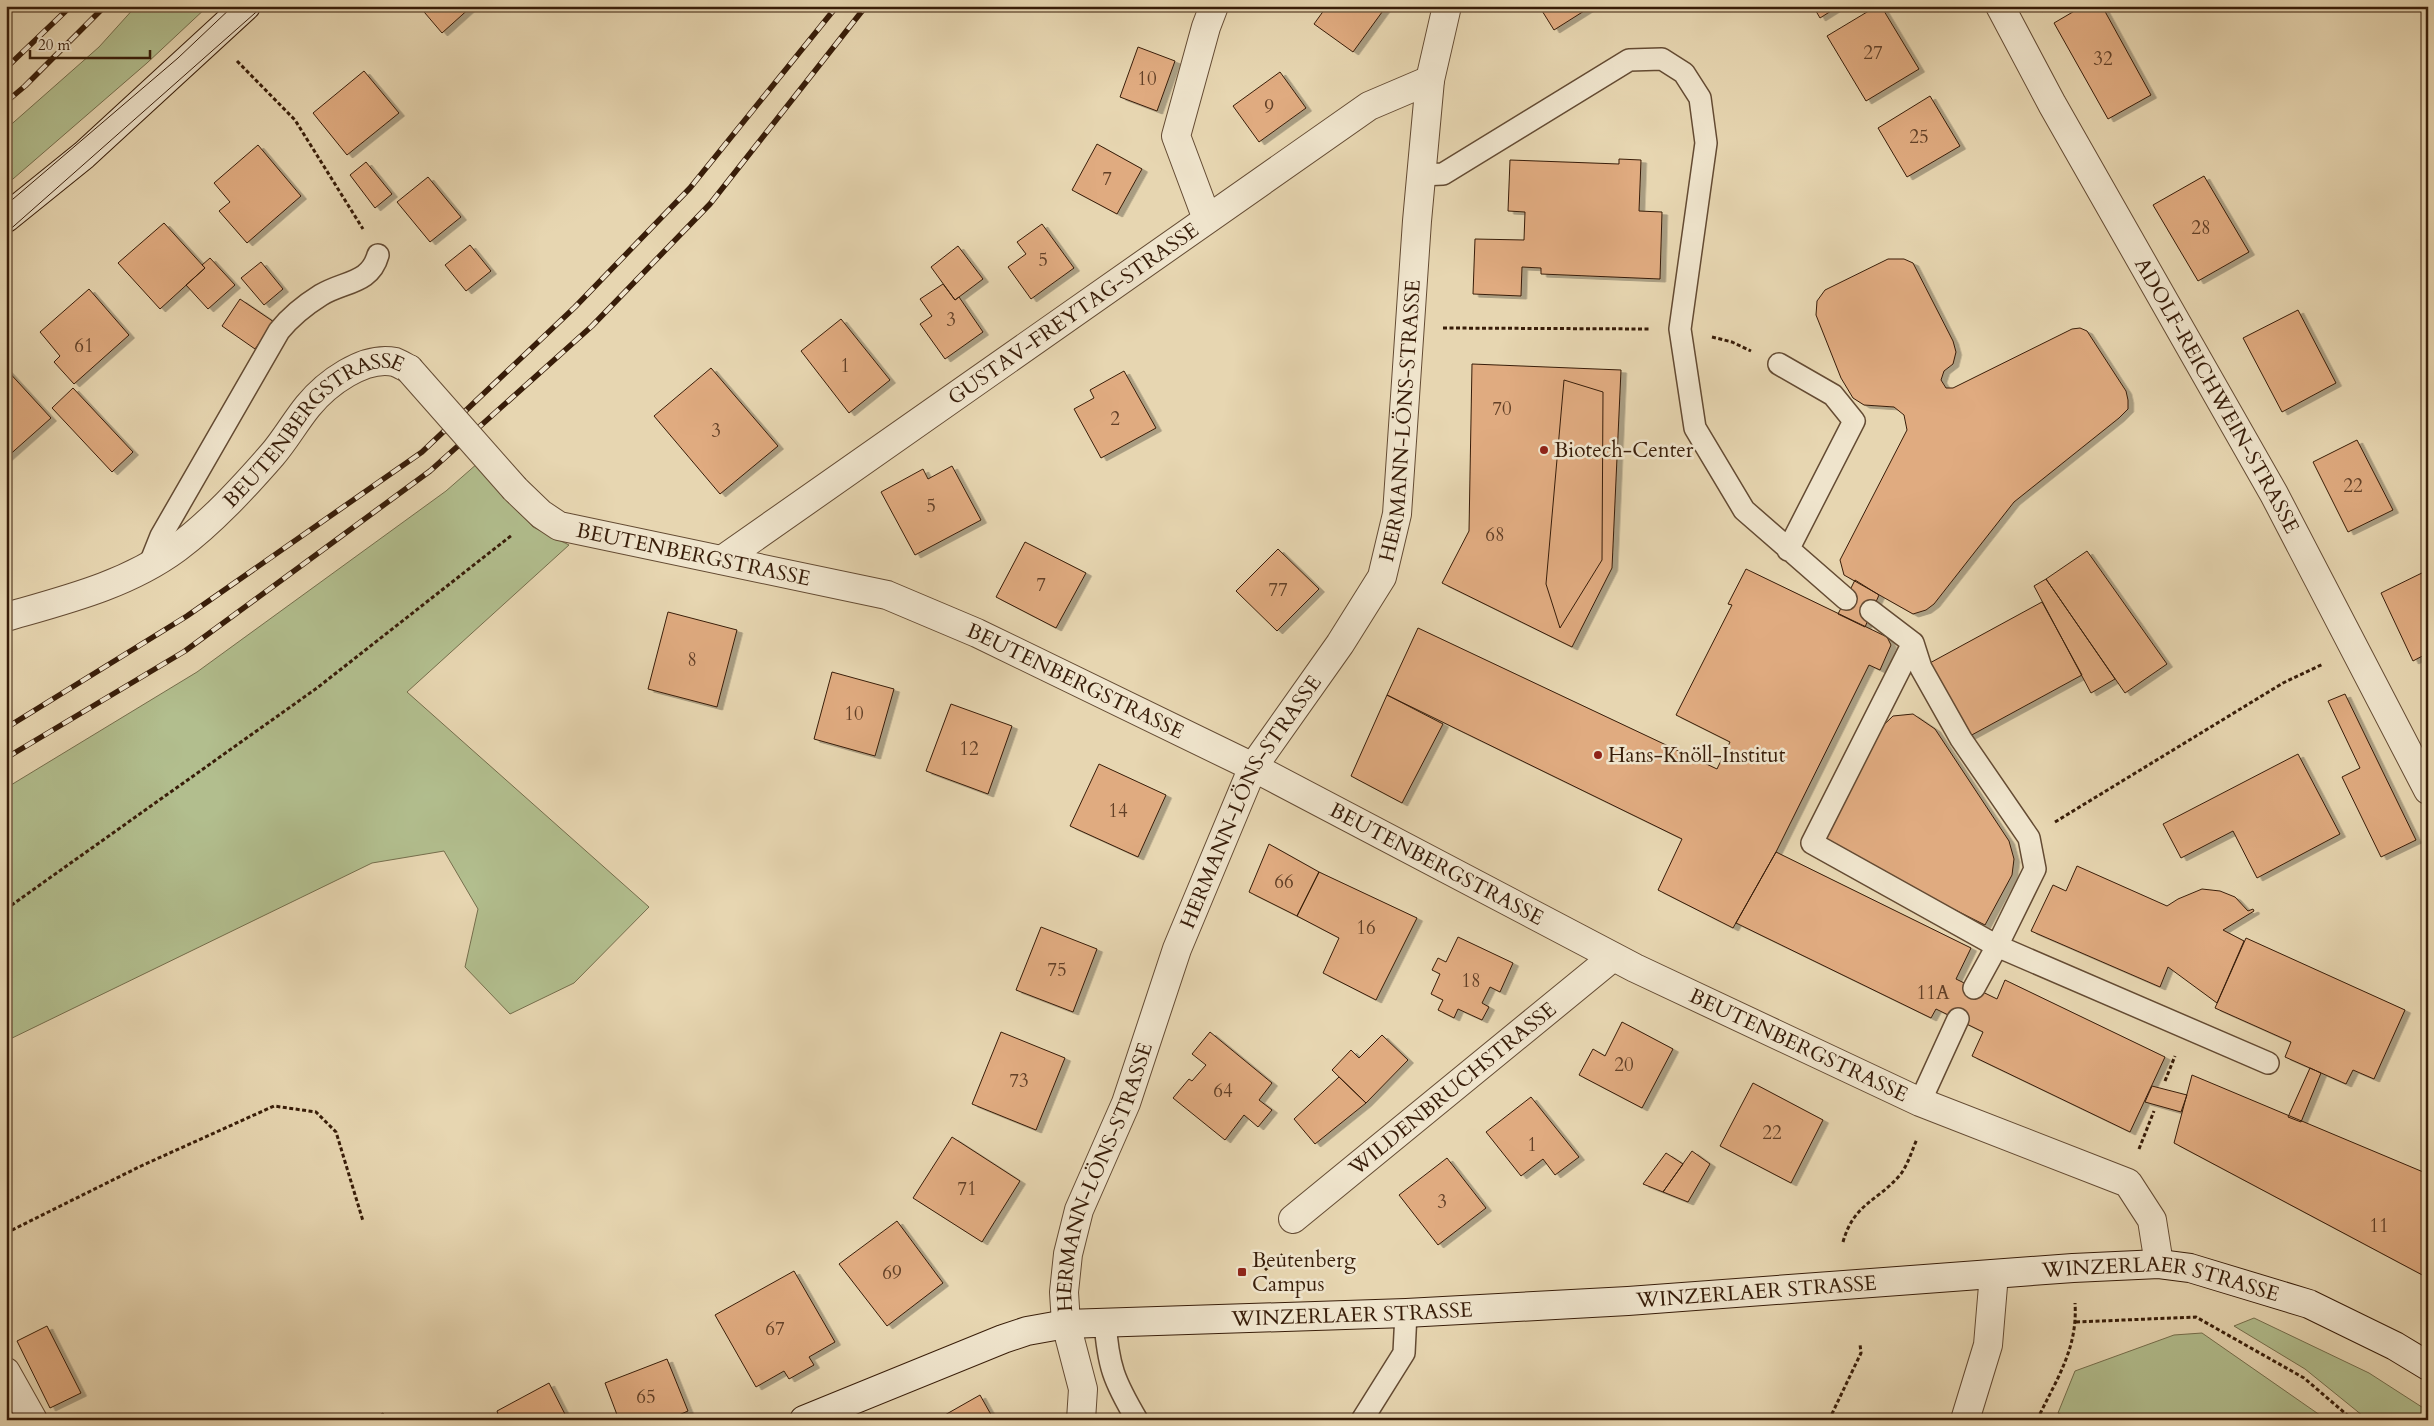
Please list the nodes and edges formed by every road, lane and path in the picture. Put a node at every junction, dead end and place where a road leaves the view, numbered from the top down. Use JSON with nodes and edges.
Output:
{"nodes":[{"id":1,"x":246,"y":6,"type":"edge"},
{"id":2,"x":1214,"y":6,"type":"edge"},
{"id":3,"x":1447,"y":6,"type":"edge"},
{"id":4,"x":2000,"y":6,"type":"edge"},
{"id":5,"x":214,"y":38,"type":"junction"},
{"id":6,"x":1430,"y":80,"type":"junction"},
{"id":7,"x":1420,"y":174,"type":"junction"},
{"id":8,"x":6,"y":218,"type":"edge"},
{"id":9,"x":1206,"y":220,"type":"junction"},
{"id":10,"x":378,"y":254,"type":"joint"},
{"id":11,"x":1452,"y":329,"type":"dead end"},
{"id":12,"x":1680,"y":330,"type":"junction"},
{"id":13,"x":1779,"y":364,"type":"dead end"},
{"id":14,"x":540,"y":514,"type":"junction"},
{"id":15,"x":1788,"y":550,"type":"junction"},
{"id":16,"x":722,"y":560,"type":"junction"},
{"id":17,"x":149,"y":566,"type":"junction"},
{"id":18,"x":1846,"y":599,"type":"dead end"},
{"id":19,"x":1871,"y":611,"type":"dead end"},
{"id":20,"x":6,"y":617,"type":"edge"},
{"id":21,"x":1913,"y":644,"type":"junction"},
{"id":22,"x":2355,"y":648,"type":"junction"},
{"id":23,"x":1253,"y":767,"type":"junction"},
{"id":24,"x":2428,"y":790,"type":"edge"},
{"id":25,"x":2029,"y":838,"type":"junction"},
{"id":26,"x":6,"y":909,"type":"edge"},
{"id":27,"x":1998,"y":946,"type":"junction"},
{"id":28,"x":1613,"y":957,"type":"junction"},
{"id":29,"x":1974,"y":988,"type":"dead end"},
{"id":30,"x":1958,"y":1020,"type":"dead end"},
{"id":31,"x":2268,"y":1063,"type":"dead end"},
{"id":32,"x":1926,"y":1105,"type":"junction"},
{"id":33,"x":2154,"y":1111,"type":"dead end"},
{"id":34,"x":2128,"y":1183,"type":"junction"},
{"id":35,"x":1293,"y":1219,"type":"dead end"},
{"id":36,"x":362,"y":1221,"type":"dead end"},
{"id":37,"x":6,"y":1233,"type":"edge"},
{"id":38,"x":1843,"y":1242,"type":"dead end"},
{"id":39,"x":1280,"y":1257,"type":"dead end"},
{"id":40,"x":2159,"y":1264,"type":"junction"},
{"id":41,"x":2073,"y":1268,"type":"junction"},
{"id":42,"x":1265,"y":1270,"type":"dead end"},
{"id":43,"x":1994,"y":1274,"type":"junction"},
{"id":44,"x":1406,"y":1313,"type":"junction"},
{"id":45,"x":1105,"y":1321,"type":"junction"},
{"id":46,"x":2076,"y":1322,"type":"junction"},
{"id":47,"x":1066,"y":1324,"type":"junction"},
{"id":48,"x":1860,"y":1344,"type":"dead end"},
{"id":49,"x":2428,"y":1366,"type":"edge"},
{"id":50,"x":6,"y":1372,"type":"edge"},
{"id":51,"x":33,"y":1420,"type":"edge"},
{"id":52,"x":804,"y":1420,"type":"edge"},
{"id":53,"x":1081,"y":1420,"type":"edge"},
{"id":54,"x":1137,"y":1420,"type":"edge"},
{"id":55,"x":1362,"y":1420,"type":"edge"},
{"id":56,"x":1829,"y":1420,"type":"edge"},
{"id":57,"x":1965,"y":1420,"type":"edge"},
{"id":58,"x":2037,"y":1420,"type":"edge"},
{"id":59,"x":2353,"y":1420,"type":"edge"}],
"edges":[{"from":1,"to":5,"type":"street"},
{"from":2,"to":9,"type":"street"},
{"from":3,"to":6,"type":"street","name":"HERMANN-LÖNS-STRASSE"},
{"from":4,"to":22,"type":"street","name":"ADOLF-REICHWEIN-STRASSE"},
{"from":5,"to":8,"type":"street"},
{"from":5,"to":10,"type":"path"},
{"from":6,"to":7,"type":"street","name":"HERMANN-LÖNS-STRASSE"},
{"from":6,"to":9,"type":"street","name":"GUSTAV-FREYTAG-STRASSE"},
{"from":7,"to":12,"type":"lane"},
{"from":7,"to":23,"type":"street","name":"HERMANN-LÖNS-STRASSE"},
{"from":9,"to":16,"type":"street","name":"GUSTAV-FREYTAG-STRASSE"},
{"from":10,"to":17,"type":"lane"},
{"from":11,"to":12,"type":"path"},
{"from":12,"to":15,"type":"lane"},
{"from":13,"to":15,"type":"lane"},
{"from":14,"to":16,"type":"street","name":"BEUTENBERGSTRASSE"},
{"from":14,"to":17,"type":"street","name":"BEUTENBERGSTRASSE","bridge":true},
{"from":14,"to":26,"type":"path"},
{"from":15,"to":18,"type":"lane"},
{"from":16,"to":23,"type":"street","name":"BEUTENBERGSTRASSE"},
{"from":17,"to":20,"type":"street","name":"BEUTENBERGSTRASSE"},
{"from":19,"to":21,"type":"lane"},
{"from":21,"to":25,"type":"lane"},
{"from":21,"to":27,"type":"lane"},
{"from":22,"to":24,"type":"street","name":"ADOLF-REICHWEIN-STRASSE"},
{"from":22,"to":25,"type":"path"},
{"from":23,"to":28,"type":"street","name":"BEUTENBERGSTRASSE"},
{"from":23,"to":47,"type":"street","name":"HERMANN-LÖNS-STRASSE"},
{"from":25,"to":27,"type":"lane"},
{"from":27,"to":29,"type":"lane"},
{"from":27,"to":31,"type":"lane"},
{"from":28,"to":32,"type":"street","name":"BEUTENBERGSTRASSE"},
{"from":28,"to":35,"type":"street","name":"WILDENBRUCHSTRASSE"},
{"from":30,"to":32,"type":"lane"},
{"from":32,"to":34,"type":"street","name":"BEUTENBERGSTRASSE"},
{"from":32,"to":38,"type":"path"},
{"from":33,"to":34,"type":"path"},
{"from":34,"to":40,"type":"street"},
{"from":36,"to":37,"type":"path"},
{"from":39,"to":42,"type":"path"},
{"from":40,"to":41,"type":"street","name":"WINZERLAER STRASSE"},
{"from":40,"to":49,"type":"street","name":"WINZERLAER STRASSE"},
{"from":41,"to":43,"type":"street","name":"WINZERLAER STRASSE"},
{"from":41,"to":46,"type":"path"},
{"from":43,"to":44,"type":"street","name":"WINZERLAER STRASSE"},
{"from":43,"to":57,"type":"street"},
{"from":44,"to":45,"type":"street","name":"WINZERLAER STRASSE"},
{"from":44,"to":55,"type":"lane"},
{"from":45,"to":47,"type":"street","name":"WINZERLAER STRASSE"},
{"from":45,"to":54,"type":"lane"},
{"from":46,"to":58,"type":"path"},
{"from":46,"to":59,"type":"path"},
{"from":47,"to":52,"type":"street","name":"HERMANN-LÖNS-STRASSE"},
{"from":47,"to":53,"type":"street"},
{"from":48,"to":56,"type":"path"},
{"from":50,"to":51,"type":"street"}]}
